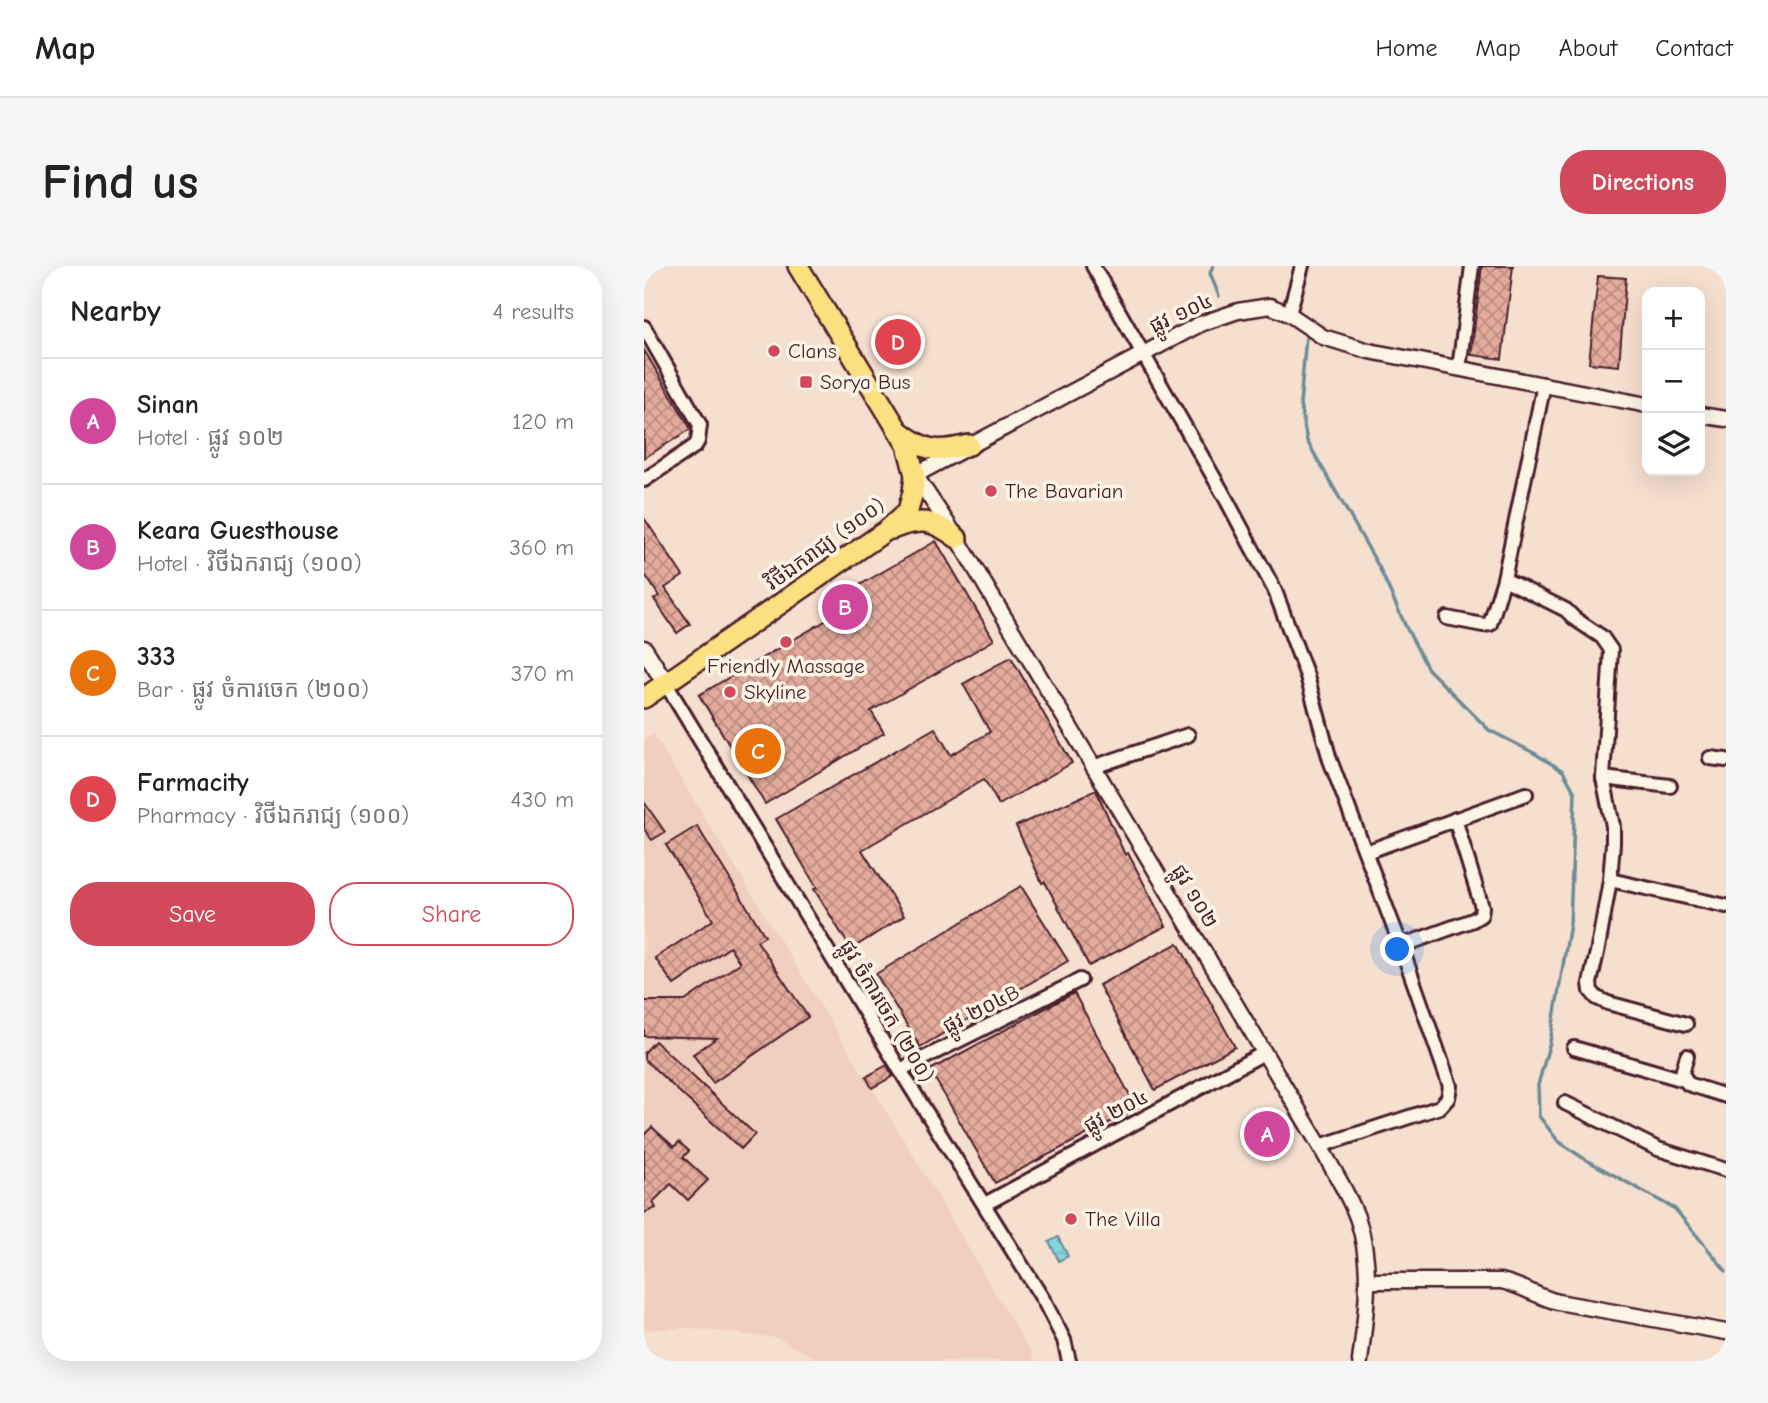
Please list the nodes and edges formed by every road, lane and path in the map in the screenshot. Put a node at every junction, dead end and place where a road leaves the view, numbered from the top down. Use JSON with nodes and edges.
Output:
{"nodes":[{"id":1,"x":798,"y":266,"type":"edge"},
{"id":2,"x":1093,"y":266,"type":"edge"},
{"id":3,"x":1302,"y":266,"type":"edge"},
{"id":4,"x":1472,"y":266,"type":"edge"},
{"id":5,"x":1289,"y":314,"type":"junction"},
{"id":6,"x":644,"y":327,"type":"edge"},
{"id":7,"x":1142,"y":355,"type":"junction"},
{"id":8,"x":1459,"y":369,"type":"junction"},
{"id":9,"x":1544,"y":384,"type":"junction"},
{"id":10,"x":1642,"y":404,"type":"edge"},
{"id":11,"x":1705,"y":416,"type":"edge"},
{"id":12,"x":1726,"y":419,"type":"edge"},
{"id":13,"x":898,"y":430,"type":"junction"},
{"id":14,"x":969,"y":445,"type":"junction"},
{"id":15,"x":915,"y":475,"type":"junction"},
{"id":16,"x":644,"y":480,"type":"edge"},
{"id":17,"x":887,"y":530,"type":"junction"},
{"id":18,"x":957,"y":538,"type":"junction"},
{"id":19,"x":1504,"y":579,"type":"junction"},
{"id":20,"x":1447,"y":618,"type":"dead end"},
{"id":21,"x":644,"y":649,"type":"edge"},
{"id":22,"x":666,"y":684,"type":"junction"},
{"id":23,"x":644,"y":698,"type":"edge"},
{"id":24,"x":1188,"y":735,"type":"dead end"},
{"id":25,"x":1710,"y":758,"type":"dead end"},
{"id":26,"x":1726,"y":760,"type":"edge"},
{"id":27,"x":1093,"y":767,"type":"junction"},
{"id":28,"x":1603,"y":778,"type":"junction"},
{"id":29,"x":1670,"y":786,"type":"dead end"},
{"id":30,"x":1526,"y":794,"type":"dead end"},
{"id":31,"x":1455,"y":819,"type":"junction"},
{"id":32,"x":1366,"y":852,"type":"junction"},
{"id":33,"x":1610,"y":880,"type":"junction"},
{"id":34,"x":1726,"y":906,"type":"edge"},
{"id":35,"x":1401,"y":946,"type":"junction"},
{"id":36,"x":1080,"y":980,"type":"dead end"},
{"id":37,"x":1686,"y":1024,"type":"dead end"},
{"id":38,"x":1574,"y":1048,"type":"dead end"},
{"id":39,"x":1264,"y":1053,"type":"junction"},
{"id":40,"x":1687,"y":1056,"type":"dead end"},
{"id":41,"x":900,"y":1070,"type":"junction"},
{"id":42,"x":1684,"y":1080,"type":"junction"},
{"id":43,"x":1726,"y":1096,"type":"edge"},
{"id":44,"x":1565,"y":1103,"type":"dead end"},
{"id":45,"x":1320,"y":1146,"type":"junction"},
{"id":46,"x":1726,"y":1170,"type":"edge"},
{"id":47,"x":985,"y":1204,"type":"junction"},
{"id":48,"x":1369,"y":1281,"type":"junction"},
{"id":49,"x":1726,"y":1332,"type":"edge"},
{"id":50,"x":1069,"y":1361,"type":"edge"},
{"id":51,"x":1360,"y":1361,"type":"edge"}],
"edges":[{"from":1,"to":13,"type":"main road","name":"វិថីឯករាជ្យ (១០០)"},
{"from":2,"to":7,"type":"street"},
{"from":3,"to":5,"type":"street"},
{"from":4,"to":8,"type":"street"},
{"from":5,"to":7,"type":"street","name":"ផ្លូវ ១០៤"},
{"from":5,"to":8,"type":"street","name":"ផ្លូវ ១០៤"},
{"from":6,"to":16,"type":"street"},
{"from":7,"to":14,"type":"street","name":"ផ្លូវ ១០៤"},
{"from":7,"to":32,"type":"street"},
{"from":8,"to":9,"type":"street","name":"ផ្លូវ ១០៤"},
{"from":9,"to":10,"type":"street","name":"ផ្លូវ ១០៤"},
{"from":9,"to":19,"type":"street"},
{"from":11,"to":12,"type":"street"},
{"from":13,"to":14,"type":"main road"},
{"from":13,"to":15,"type":"main road","name":"វិថីឯករាជ្យ (១០០)"},
{"from":14,"to":15,"type":"street","name":"ផ្លូវ ១០៤"},
{"from":15,"to":17,"type":"main road","name":"វិថីឯករាជ្យ (១០០)"},
{"from":15,"to":18,"type":"street","name":"ផ្លូវ ១០២"},
{"from":17,"to":18,"type":"main road"},
{"from":17,"to":22,"type":"main road","name":"វិថីឯករាជ្យ (១០០)"},
{"from":18,"to":27,"type":"street","name":"ផ្លូវ ១០២"},
{"from":19,"to":20,"type":"street"},
{"from":19,"to":28,"type":"street"},
{"from":21,"to":22,"type":"main road"},
{"from":22,"to":23,"type":"main road","name":"វិថីឯករាជ្យ (១០០)"},
{"from":22,"to":41,"type":"street","name":"ផ្លូវ ចំការចេក (២០០)"},
{"from":24,"to":27,"type":"street"},
{"from":25,"to":26,"type":"street"},
{"from":27,"to":39,"type":"street","name":"ផ្លូវ ១០២"},
{"from":28,"to":29,"type":"street"},
{"from":28,"to":33,"type":"street"},
{"from":30,"to":31,"type":"street"},
{"from":31,"to":32,"type":"street"},
{"from":31,"to":35,"type":"street"},
{"from":32,"to":35,"type":"street"},
{"from":33,"to":34,"type":"street"},
{"from":33,"to":37,"type":"street"},
{"from":35,"to":45,"type":"street"},
{"from":36,"to":41,"type":"street","name":"ផ្លូវ ២០៤B"},
{"from":38,"to":42,"type":"street"},
{"from":39,"to":45,"type":"street","name":"ផ្លូវ ១០២"},
{"from":39,"to":47,"type":"street","name":"ផ្លូវ ២០៤"},
{"from":40,"to":42,"type":"street"},
{"from":41,"to":47,"type":"street","name":"ផ្លូវ ចំការចេក (២០០)"},
{"from":42,"to":43,"type":"street"},
{"from":44,"to":46,"type":"street"},
{"from":45,"to":48,"type":"street","name":"ផ្លូវ ១០២"},
{"from":47,"to":50,"type":"street","name":"ផ្លូវ ចំការចេក (២០០)"},
{"from":48,"to":49,"type":"street"},
{"from":48,"to":51,"type":"street","name":"ផ្លូវ ១០២"}]}
